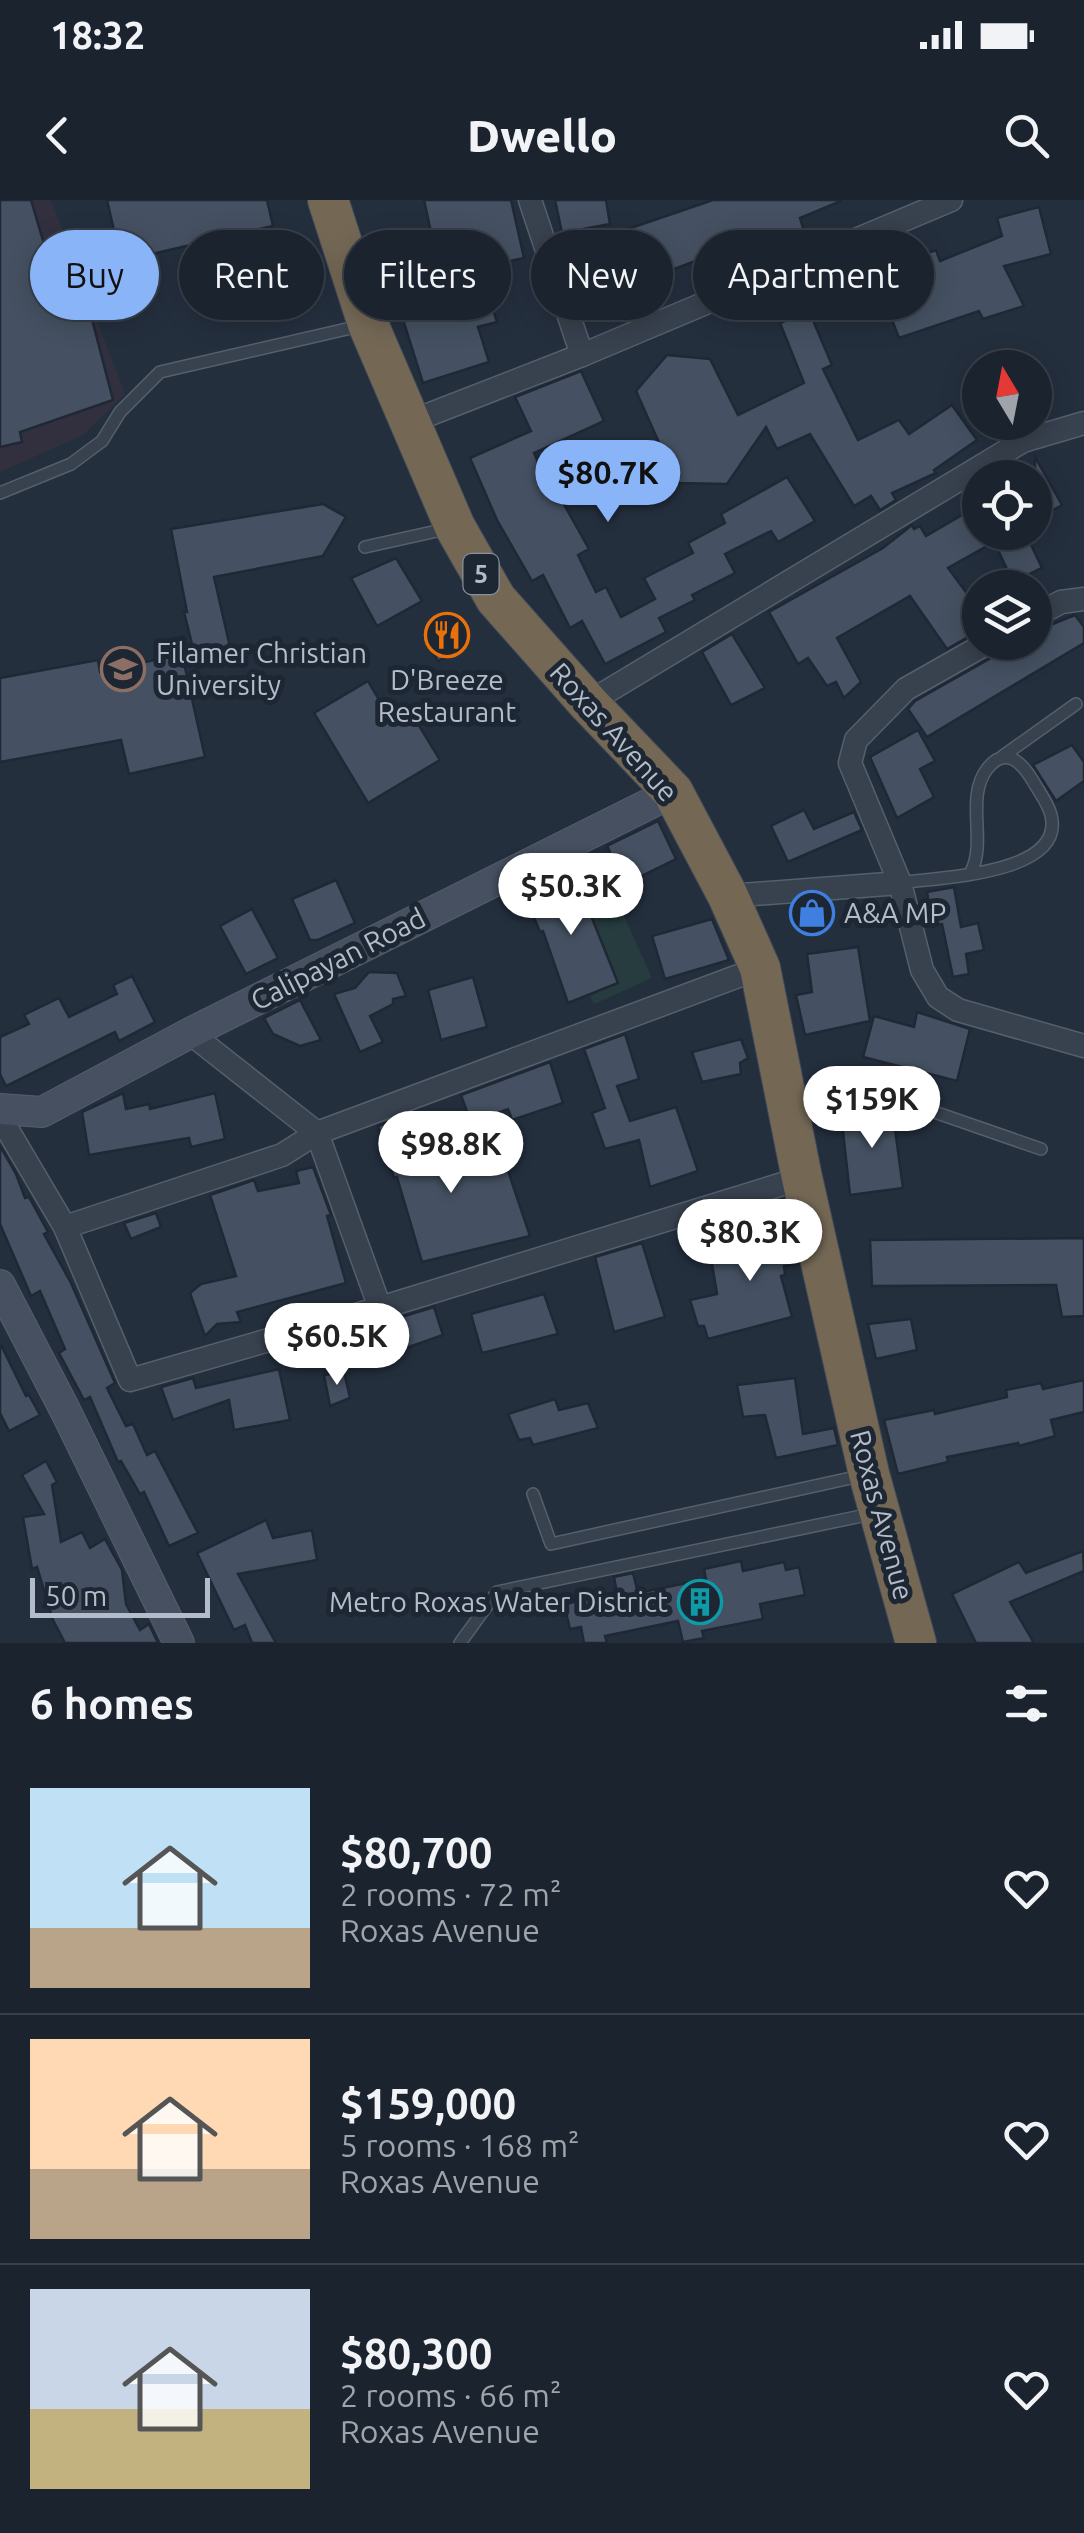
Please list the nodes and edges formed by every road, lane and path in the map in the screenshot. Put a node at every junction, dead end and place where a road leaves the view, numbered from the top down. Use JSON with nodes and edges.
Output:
{"nodes":[{"id":1,"x":328,"y":200,"type":"edge"},
{"id":2,"x":530,"y":200,"type":"edge"},
{"id":3,"x":951,"y":200,"type":"edge"},
{"id":4,"x":368,"y":324,"type":"junction"},
{"id":5,"x":582,"y":355,"type":"junction"},
{"id":6,"x":410,"y":422,"type":"junction"},
{"id":7,"x":1084,"y":423,"type":"edge"},
{"id":8,"x":0,"y":492,"type":"edge"},
{"id":9,"x":455,"y":528,"type":"junction"},
{"id":10,"x":365,"y":547,"type":"dead end"},
{"id":11,"x":1084,"y":599,"type":"edge"},
{"id":12,"x":1052,"y":607,"type":"edge"},
{"id":13,"x":962,"y":657,"type":"edge"},
{"id":14,"x":588,"y":703,"type":"junction"},
{"id":15,"x":1076,"y":704,"type":"dead end"},
{"id":16,"x":1003,"y":756,"type":"junction"},
{"id":17,"x":673,"y":792,"type":"junction"},
{"id":18,"x":971,"y":872,"type":"junction"},
{"id":19,"x":900,"y":882,"type":"junction"},
{"id":20,"x":728,"y":896,"type":"junction"},
{"id":21,"x":760,"y":968,"type":"junction"},
{"id":22,"x":190,"y":1033,"type":"junction"},
{"id":23,"x":1084,"y":1046,"type":"edge"},
{"id":24,"x":786,"y":1096,"type":"junction"},
{"id":25,"x":0,"y":1113,"type":"edge"},
{"id":26,"x":317,"y":1133,"type":"junction"},
{"id":27,"x":1041,"y":1149,"type":"dead end"},
{"id":28,"x":802,"y":1178,"type":"junction"},
{"id":29,"x":66,"y":1227,"type":"junction"},
{"id":30,"x":0,"y":1285,"type":"edge"},
{"id":31,"x":380,"y":1308,"type":"junction"},
{"id":32,"x":874,"y":1493,"type":"junction"},
{"id":33,"x":533,"y":1494,"type":"dead end"},
{"id":34,"x":179,"y":1643,"type":"edge"},
{"id":35,"x":460,"y":1643,"type":"edge"},
{"id":36,"x":916,"y":1643,"type":"edge"}],
"edges":[{"from":1,"to":4,"type":"highway","name":"Roxas Avenue","number":"5"},
{"from":2,"to":5,"type":"street"},
{"from":3,"to":5,"type":"street"},
{"from":4,"to":6,"type":"highway","name":"Roxas Avenue","number":"5"},
{"from":4,"to":8,"type":"lane"},
{"from":5,"to":6,"type":"street"},
{"from":6,"to":9,"type":"highway","name":"Roxas Avenue","number":"5"},
{"from":7,"to":14,"type":"street"},
{"from":9,"to":10,"type":"lane"},
{"from":9,"to":14,"type":"highway","name":"Roxas Avenue","number":"5"},
{"from":11,"to":12,"type":"street"},
{"from":13,"to":19,"type":"street"},
{"from":14,"to":17,"type":"highway","name":"Roxas Avenue","number":"5"},
{"from":15,"to":16,"type":"lane"},
{"from":16,"to":18,"type":"lane"},
{"from":16,"to":18,"type":"lane"},
{"from":17,"to":20,"type":"highway","name":"Roxas Avenue","number":"5"},
{"from":17,"to":22,"type":"main road","name":"Calipayan Road"},
{"from":18,"to":19,"type":"lane"},
{"from":19,"to":20,"type":"street"},
{"from":19,"to":23,"type":"street"},
{"from":20,"to":21,"type":"highway","name":"Roxas Avenue","number":"5"},
{"from":21,"to":24,"type":"highway","name":"Roxas Avenue","number":"5"},
{"from":21,"to":26,"type":"street"},
{"from":22,"to":25,"type":"main road","name":"Calipayan Road"},
{"from":22,"to":26,"type":"street"},
{"from":24,"to":27,"type":"lane"},
{"from":24,"to":28,"type":"highway","name":"Roxas Avenue","number":"5"},
{"from":25,"to":29,"type":"street"},
{"from":26,"to":29,"type":"street"},
{"from":26,"to":31,"type":"street"},
{"from":28,"to":31,"type":"street"},
{"from":28,"to":32,"type":"highway","name":"Roxas Avenue","number":"5"},
{"from":29,"to":31,"type":"street"},
{"from":30,"to":34,"type":"main road"},
{"from":32,"to":33,"type":"lane"},
{"from":32,"to":35,"type":"lane"},
{"from":32,"to":36,"type":"highway","name":"Roxas Avenue","number":"5"}]}
